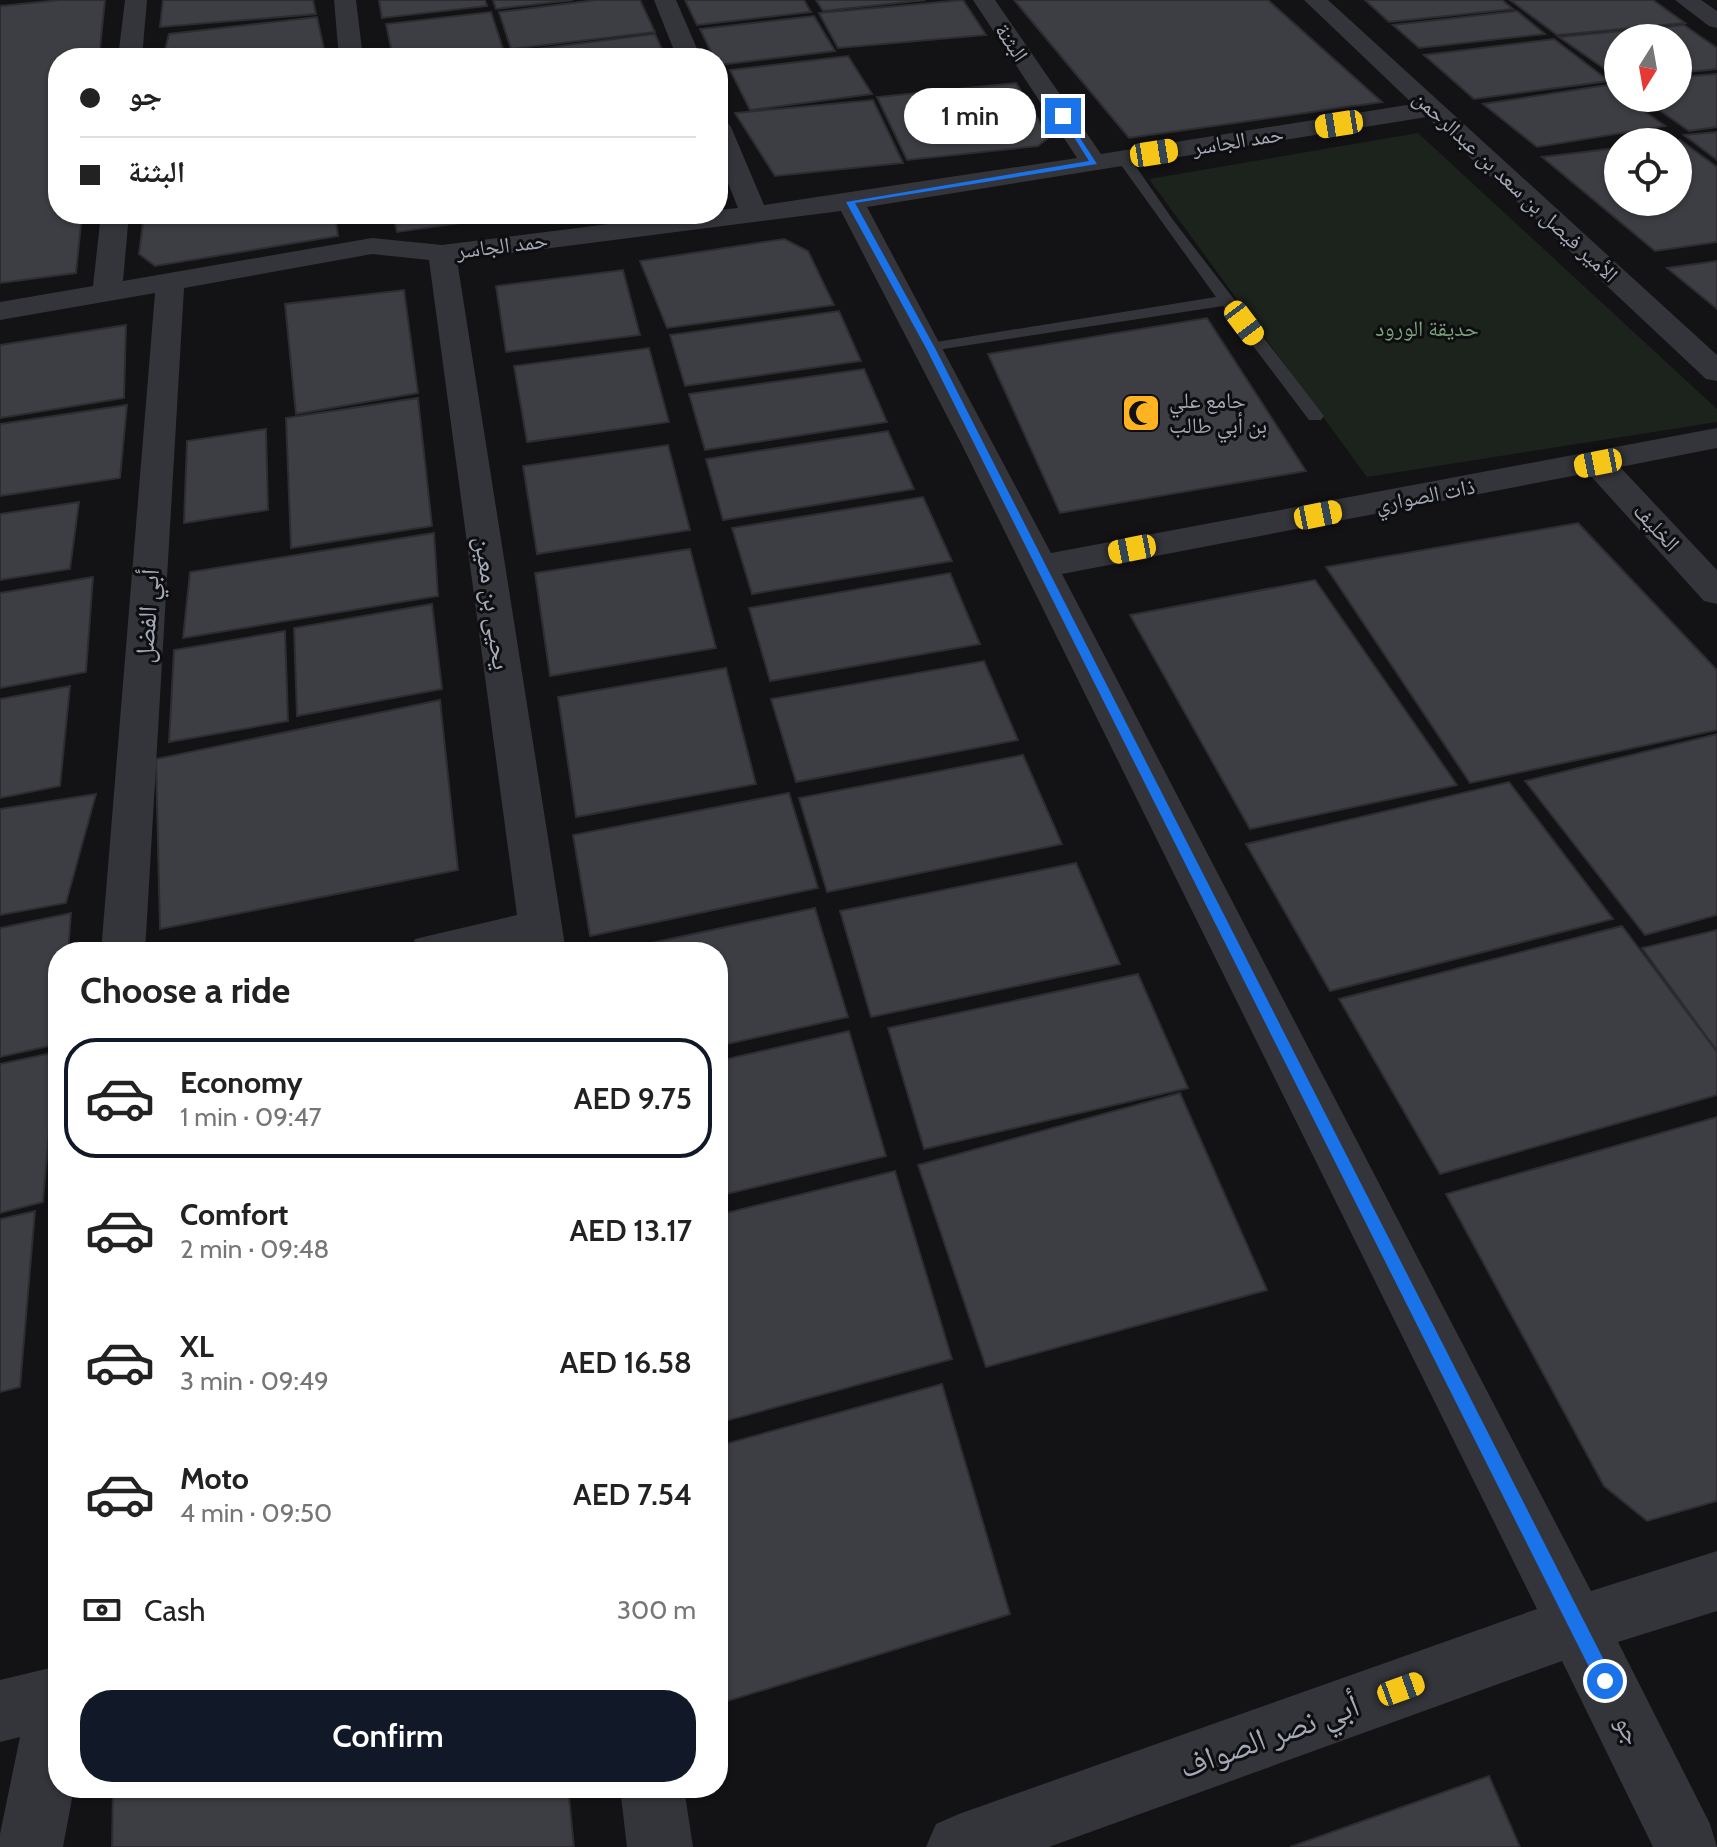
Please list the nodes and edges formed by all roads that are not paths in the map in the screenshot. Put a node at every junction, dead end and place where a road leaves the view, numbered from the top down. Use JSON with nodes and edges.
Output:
{"nodes":[{"id":1,"x":136,"y":0,"type":"edge"},
{"id":2,"x":345,"y":0,"type":"edge"},
{"id":3,"x":665,"y":0,"type":"edge"},
{"id":4,"x":984,"y":0,"type":"edge"},
{"id":5,"x":1315,"y":0,"type":"edge"},
{"id":6,"x":1689,"y":2,"type":"edge"},
{"id":7,"x":1717,"y":2,"type":"edge"},
{"id":8,"x":1717,"y":21,"type":"edge"},
{"id":9,"x":131,"y":48,"type":"edge"},
{"id":10,"x":350,"y":48,"type":"edge"},
{"id":11,"x":685,"y":48,"type":"edge"},
{"id":12,"x":1431,"y":109,"type":"junction"},
{"id":13,"x":728,"y":151,"type":"edge"},
{"id":14,"x":1123,"y":158,"type":"junction"},
{"id":15,"x":1094,"y":163,"type":"junction"},
{"id":16,"x":850,"y":202,"type":"junction"},
{"id":17,"x":754,"y":213,"type":"junction"},
{"id":18,"x":728,"y":216,"type":"edge"},
{"id":19,"x":114,"y":224,"type":"edge"},
{"id":20,"x":668,"y":224,"type":"edge"},
{"id":21,"x":442,"y":253,"type":"junction"},
{"id":22,"x":170,"y":280,"type":"junction"},
{"id":23,"x":107,"y":292,"type":"junction"},
{"id":24,"x":1227,"y":300,"type":"junction"},
{"id":25,"x":0,"y":311,"type":"edge"},
{"id":26,"x":930,"y":348,"type":"junction"},
{"id":27,"x":1717,"y":372,"type":"edge"},
{"id":28,"x":1315,"y":416,"type":"dead end"},
{"id":29,"x":1717,"y":438,"type":"edge"},
{"id":30,"x":1598,"y":463,"type":"junction"},
{"id":31,"x":1038,"y":567,"type":"junction"},
{"id":32,"x":1717,"y":592,"type":"edge"},
{"id":33,"x":542,"y":940,"type":"edge"},
{"id":34,"x":124,"y":942,"type":"edge"},
{"id":35,"x":1717,"y":1581,"type":"edge"},
{"id":36,"x":1578,"y":1625,"type":"junction"},
{"id":37,"x":48,"y":1699,"type":"edge"},
{"id":38,"x":0,"y":1711,"type":"edge"},
{"id":39,"x":48,"y":1757,"type":"edge"},
{"id":40,"x":653,"y":1798,"type":"edge"},
{"id":41,"x":30,"y":1847,"type":"edge"},
{"id":42,"x":660,"y":1847,"type":"edge"},
{"id":43,"x":959,"y":1847,"type":"edge"},
{"id":44,"x":1687,"y":1847,"type":"edge"}],
"edges":[{"from":1,"to":9,"type":"street"},
{"from":2,"to":10,"type":"street"},
{"from":3,"to":11,"type":"street"},
{"from":4,"to":15,"type":"street","name":"البثنة"},
{"from":5,"to":12,"type":"street","name":"الأمير فيصل بن سعد بن عبدالرحمن"},
{"from":6,"to":7,"type":"street"},
{"from":6,"to":8,"type":"street"},
{"from":12,"to":14,"type":"street","name":"حمد الجاسر"},
{"from":12,"to":27,"type":"street","name":"الأمير فيصل بن سعد بن عبدالرحمن"},
{"from":13,"to":17,"type":"street"},
{"from":14,"to":15,"type":"street","name":"حمد الجاسر"},
{"from":14,"to":24,"type":"lane"},
{"from":15,"to":16,"type":"street","name":"حمد الجاسر"},
{"from":16,"to":17,"type":"street","name":"حمد الجاسر"},
{"from":16,"to":26,"type":"street","name":"جو"},
{"from":17,"to":18,"type":"street","name":"حمد الجاسر"},
{"from":19,"to":23,"type":"street"},
{"from":20,"to":21,"type":"street","name":"حمد الجاسر"},
{"from":21,"to":22,"type":"street","name":"حمد الجاسر"},
{"from":21,"to":33,"type":"street","name":"يحيى بن معين"},
{"from":22,"to":23,"type":"street","name":"حمد الجاسر"},
{"from":22,"to":34,"type":"street","name":"أبي الفضل"},
{"from":23,"to":25,"type":"street","name":"حمد الجاسر"},
{"from":24,"to":26,"type":"lane"},
{"from":24,"to":28,"type":"lane"},
{"from":26,"to":31,"type":"street","name":"جو"},
{"from":29,"to":30,"type":"street","name":"ذات الصواري"},
{"from":30,"to":31,"type":"street","name":"ذات الصواري"},
{"from":30,"to":32,"type":"street","name":"الخليف"},
{"from":31,"to":36,"type":"street","name":"جو"},
{"from":35,"to":36,"type":"street","name":"أبي نصر الصواف"},
{"from":36,"to":43,"type":"street","name":"أبي نصر الصواف"},
{"from":36,"to":44,"type":"street","name":"جو"},
{"from":37,"to":38,"type":"street"},
{"from":39,"to":41,"type":"street"},
{"from":40,"to":42,"type":"street"}]}
